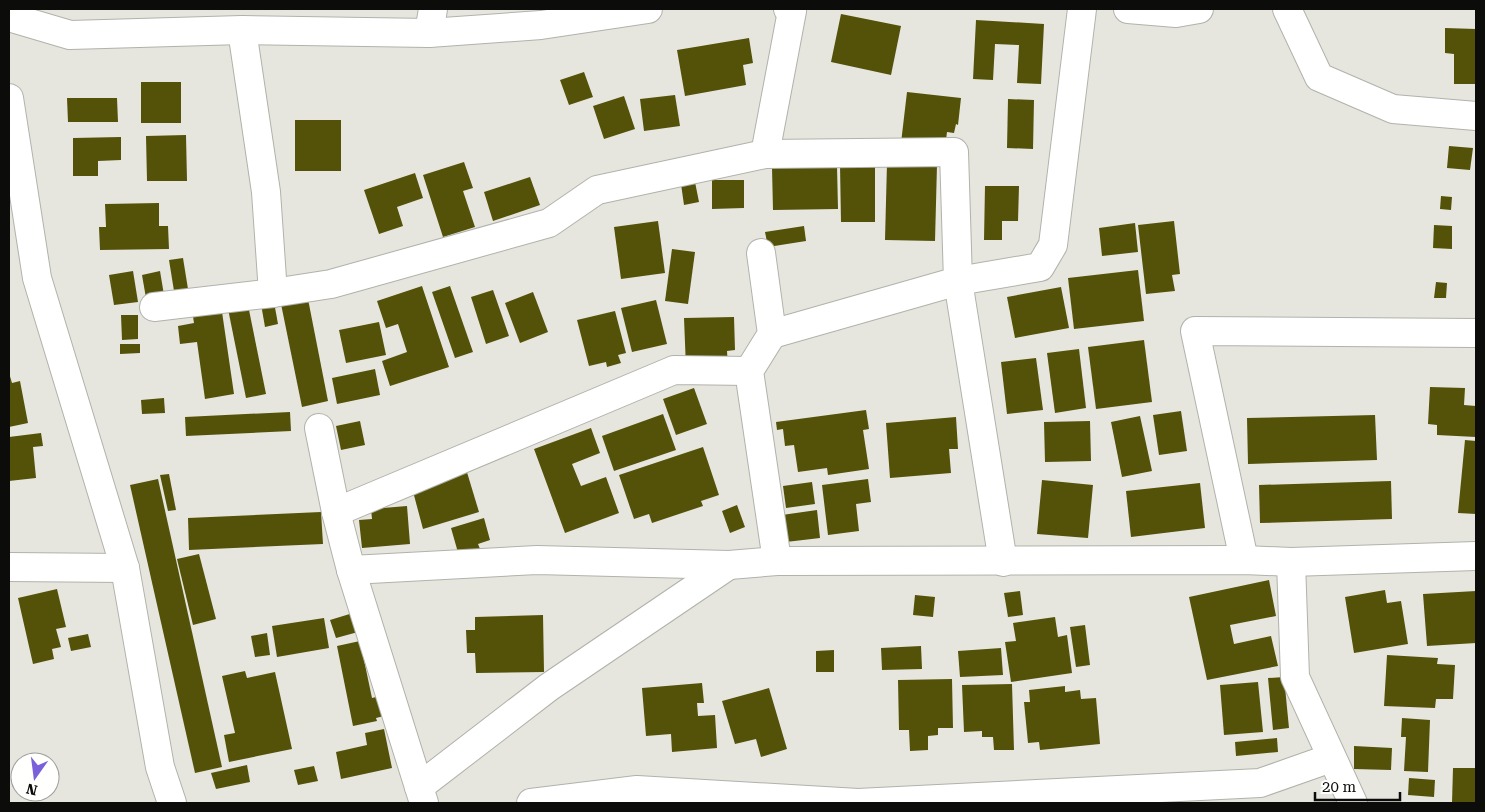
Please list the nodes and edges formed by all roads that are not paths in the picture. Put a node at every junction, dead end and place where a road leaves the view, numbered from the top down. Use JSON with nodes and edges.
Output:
{"nodes":[{"id":1,"x":648,"y":9,"type":"edge"},
{"id":2,"x":791,"y":9,"type":"edge"},
{"id":3,"x":1082,"y":9,"type":"edge"},
{"id":4,"x":1128,"y":9,"type":"edge"},
{"id":5,"x":1199,"y":9,"type":"edge"},
{"id":6,"x":1287,"y":9,"type":"edge"},
{"id":7,"x":9,"y":17,"type":"edge"},
{"id":8,"x":431,"y":21,"type":"edge"},
{"id":9,"x":242,"y":30,"type":"junction"},
{"id":10,"x":9,"y":98,"type":"edge"},
{"id":11,"x":1476,"y":116,"type":"edge"},
{"id":12,"x":765,"y":154,"type":"junction"},
{"id":13,"x":761,"y":253,"type":"dead end"},
{"id":14,"x":958,"y":281,"type":"junction"},
{"id":15,"x":273,"y":293,"type":"junction"},
{"id":16,"x":154,"y":306,"type":"dead end"},
{"id":17,"x":1476,"y":333,"type":"edge"},
{"id":18,"x":772,"y":334,"type":"junction"},
{"id":19,"x":749,"y":371,"type":"junction"},
{"id":20,"x":319,"y":428,"type":"dead end"},
{"id":21,"x":336,"y":512,"type":"junction"},
{"id":22,"x":1476,"y":556,"type":"edge"},
{"id":23,"x":1244,"y":560,"type":"junction"},
{"id":24,"x":777,"y":561,"type":"junction"},
{"id":25,"x":1003,"y":562,"type":"junction"},
{"id":26,"x":1291,"y":562,"type":"junction"},
{"id":27,"x":730,"y":565,"type":"junction"},
{"id":28,"x":9,"y":567,"type":"edge"},
{"id":29,"x":126,"y":568,"type":"junction"},
{"id":30,"x":351,"y":570,"type":"junction"},
{"id":31,"x":1331,"y":758,"type":"junction"},
{"id":32,"x":421,"y":795,"type":"edge"},
{"id":33,"x":1162,"y":796,"type":"edge"},
{"id":34,"x":172,"y":803,"type":"edge"},
{"id":35,"x":531,"y":803,"type":"edge"},
{"id":36,"x":1353,"y":803,"type":"edge"}],
"edges":[{"from":1,"to":8,"type":"street"},
{"from":2,"to":12,"type":"street"},
{"from":3,"to":14,"type":"street"},
{"from":4,"to":5,"type":"street"},
{"from":6,"to":11,"type":"street"},
{"from":7,"to":9,"type":"street"},
{"from":8,"to":9,"type":"street"},
{"from":9,"to":15,"type":"street"},
{"from":10,"to":29,"type":"street"},
{"from":12,"to":14,"type":"street"},
{"from":12,"to":15,"type":"street"},
{"from":13,"to":18,"type":"street"},
{"from":14,"to":18,"type":"street"},
{"from":14,"to":25,"type":"street"},
{"from":15,"to":16,"type":"street"},
{"from":17,"to":23,"type":"street"},
{"from":18,"to":19,"type":"street"},
{"from":19,"to":21,"type":"street"},
{"from":19,"to":24,"type":"street"},
{"from":20,"to":21,"type":"street"},
{"from":21,"to":30,"type":"street"},
{"from":22,"to":26,"type":"street"},
{"from":23,"to":25,"type":"street"},
{"from":23,"to":26,"type":"street"},
{"from":24,"to":25,"type":"street"},
{"from":24,"to":27,"type":"street"},
{"from":26,"to":31,"type":"street"},
{"from":27,"to":30,"type":"street"},
{"from":27,"to":32,"type":"street"},
{"from":28,"to":29,"type":"street"},
{"from":29,"to":34,"type":"street"},
{"from":30,"to":32,"type":"street"},
{"from":31,"to":33,"type":"street"},
{"from":31,"to":36,"type":"street"},
{"from":33,"to":35,"type":"street"}]}
